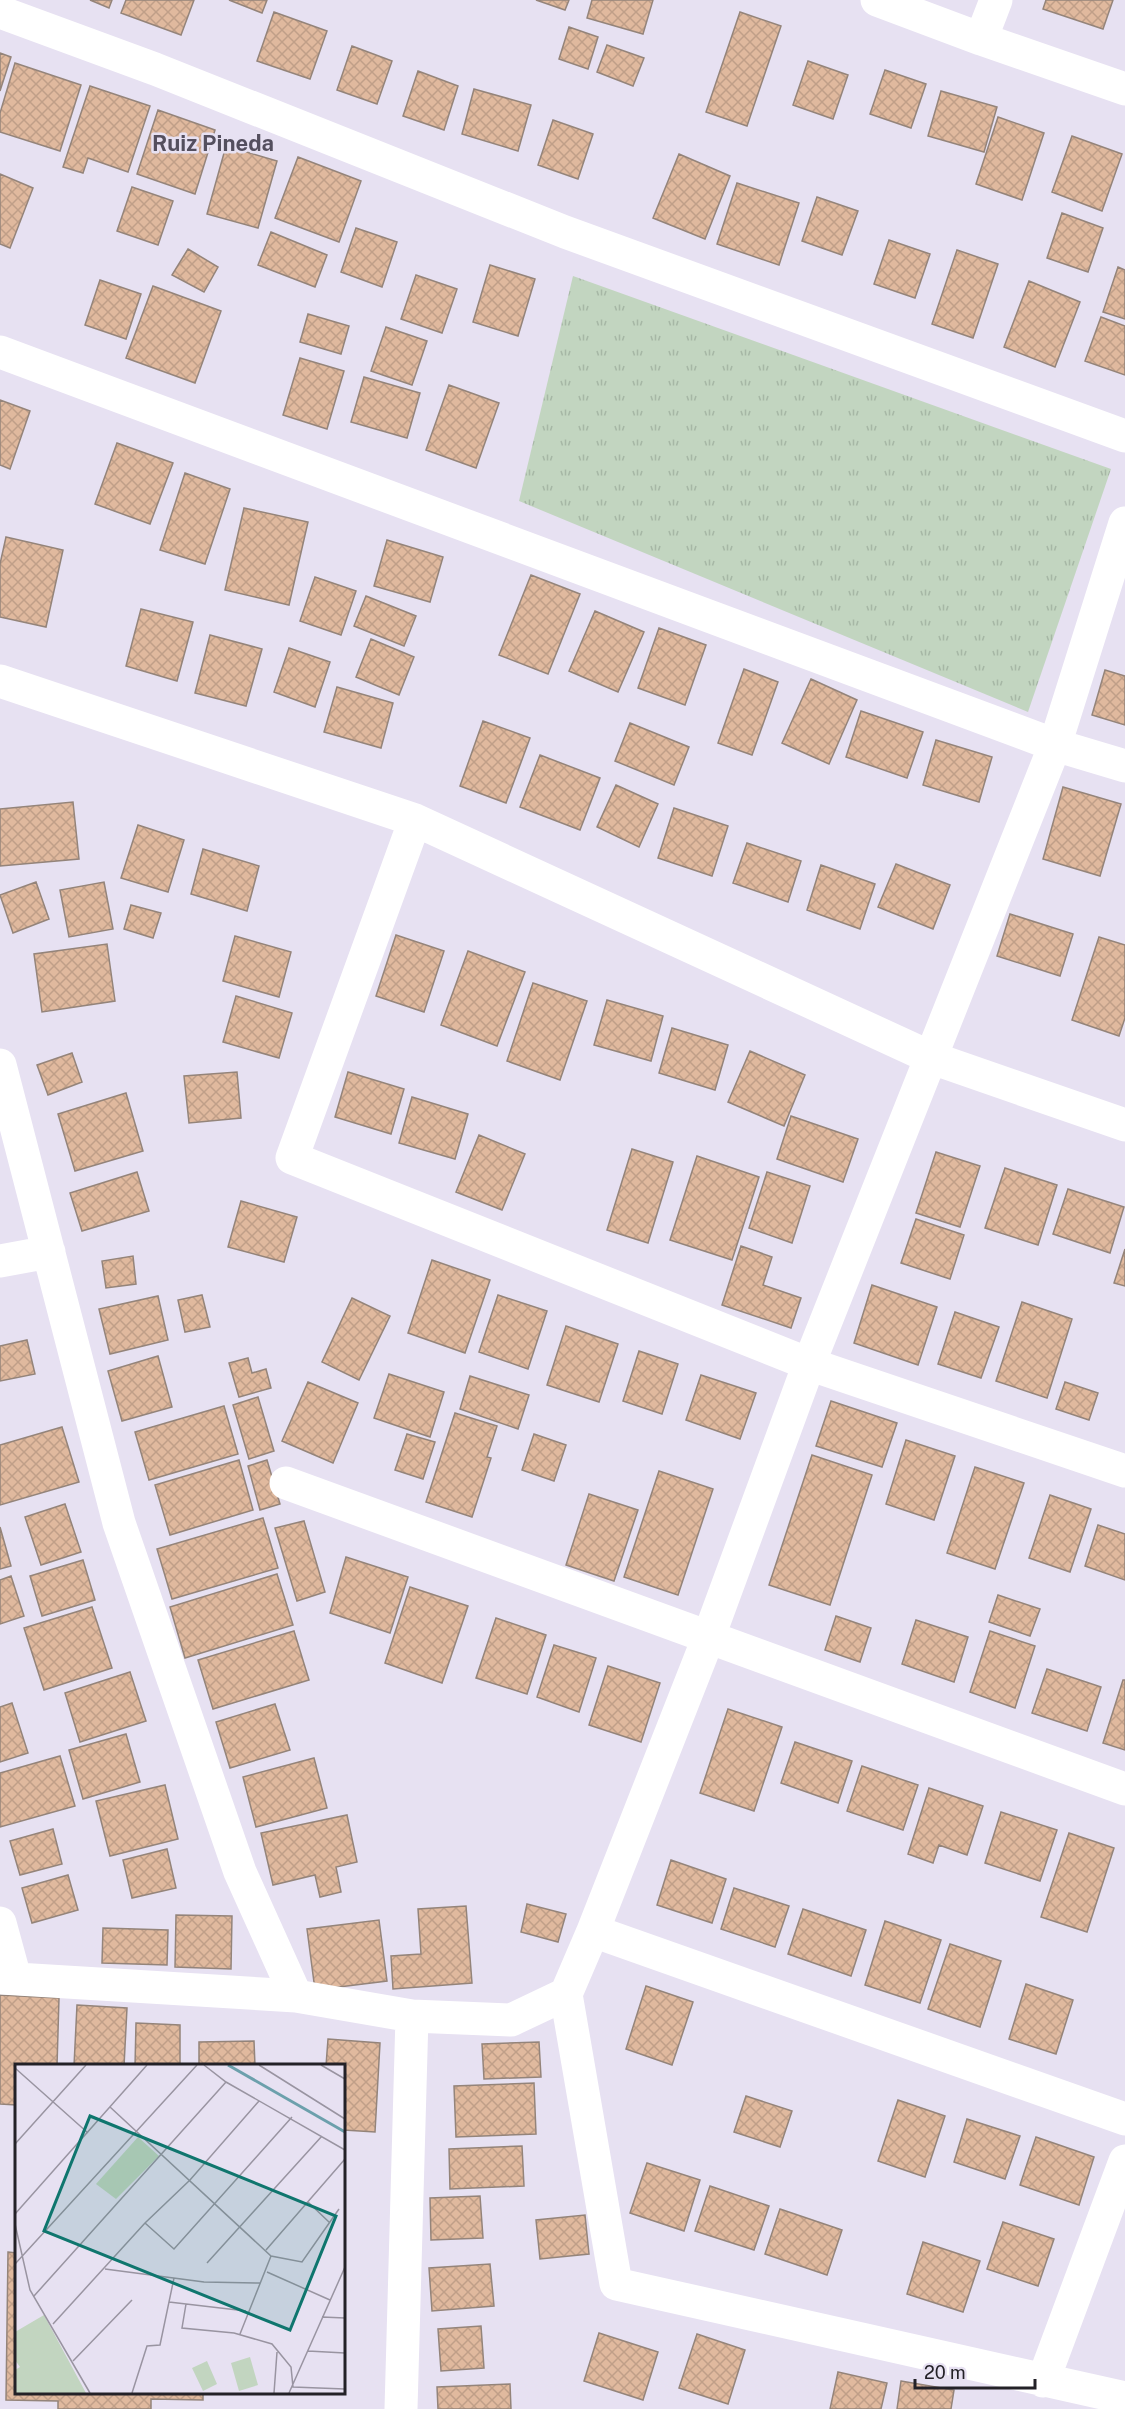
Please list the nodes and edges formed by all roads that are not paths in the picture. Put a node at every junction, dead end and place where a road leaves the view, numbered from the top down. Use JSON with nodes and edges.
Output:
{"nodes":[{"id":1,"x":877,"y":0,"type":"edge"},
{"id":2,"x":996,"y":0,"type":"edge"},
{"id":3,"x":0,"y":12,"type":"edge"},
{"id":4,"x":981,"y":39,"type":"junction"},
{"id":5,"x":1125,"y":89,"type":"edge"},
{"id":6,"x":0,"y":352,"type":"edge"},
{"id":7,"x":1125,"y":436,"type":"edge"},
{"id":8,"x":1125,"y":523,"type":"edge"},
{"id":9,"x":0,"y":681,"type":"edge"},
{"id":10,"x":1055,"y":745,"type":"junction"},
{"id":11,"x":1125,"y":766,"type":"edge"},
{"id":12,"x":415,"y":820,"type":"junction"},
{"id":13,"x":932,"y":1058,"type":"junction"},
{"id":14,"x":0,"y":1065,"type":"edge"},
{"id":15,"x":1125,"y":1125,"type":"edge"},
{"id":16,"x":49,"y":1252,"type":"junction"},
{"id":17,"x":0,"y":1261,"type":"edge"},
{"id":18,"x":809,"y":1364,"type":"junction"},
{"id":19,"x":1125,"y":1471,"type":"edge"},
{"id":20,"x":286,"y":1483,"type":"dead end"},
{"id":21,"x":709,"y":1636,"type":"junction"},
{"id":22,"x":1125,"y":1790,"type":"edge"},
{"id":23,"x":0,"y":1923,"type":"edge"},
{"id":24,"x":593,"y":1931,"type":"junction"},
{"id":25,"x":7,"y":1978,"type":"edge"},
{"id":26,"x":566,"y":1994,"type":"junction"},
{"id":27,"x":296,"y":1996,"type":"junction"},
{"id":28,"x":412,"y":2016,"type":"junction"},
{"id":29,"x":1125,"y":2119,"type":"edge"},
{"id":30,"x":1125,"y":2161,"type":"edge"},
{"id":31,"x":1043,"y":2381,"type":"junction"},
{"id":32,"x":1125,"y":2398,"type":"edge"},
{"id":33,"x":401,"y":2409,"type":"edge"}],
"edges":[{"from":1,"to":4,"type":"street"},
{"from":2,"to":4,"type":"street"},
{"from":3,"to":7,"type":"street"},
{"from":4,"to":5,"type":"street"},
{"from":6,"to":10,"type":"street"},
{"from":8,"to":10,"type":"street"},
{"from":9,"to":12,"type":"street"},
{"from":10,"to":11,"type":"street"},
{"from":10,"to":13,"type":"street"},
{"from":12,"to":13,"type":"street"},
{"from":12,"to":18,"type":"street"},
{"from":13,"to":15,"type":"street"},
{"from":13,"to":18,"type":"street"},
{"from":14,"to":16,"type":"street"},
{"from":16,"to":17,"type":"street"},
{"from":16,"to":27,"type":"street"},
{"from":18,"to":19,"type":"street"},
{"from":18,"to":21,"type":"street"},
{"from":20,"to":21,"type":"street"},
{"from":21,"to":22,"type":"street"},
{"from":21,"to":24,"type":"street"},
{"from":23,"to":25,"type":"street"},
{"from":24,"to":26,"type":"street"},
{"from":24,"to":29,"type":"street"},
{"from":25,"to":27,"type":"street"},
{"from":26,"to":28,"type":"street"},
{"from":26,"to":31,"type":"street"},
{"from":27,"to":28,"type":"street"},
{"from":28,"to":33,"type":"street"},
{"from":30,"to":31,"type":"street"},
{"from":31,"to":32,"type":"street"}]}
